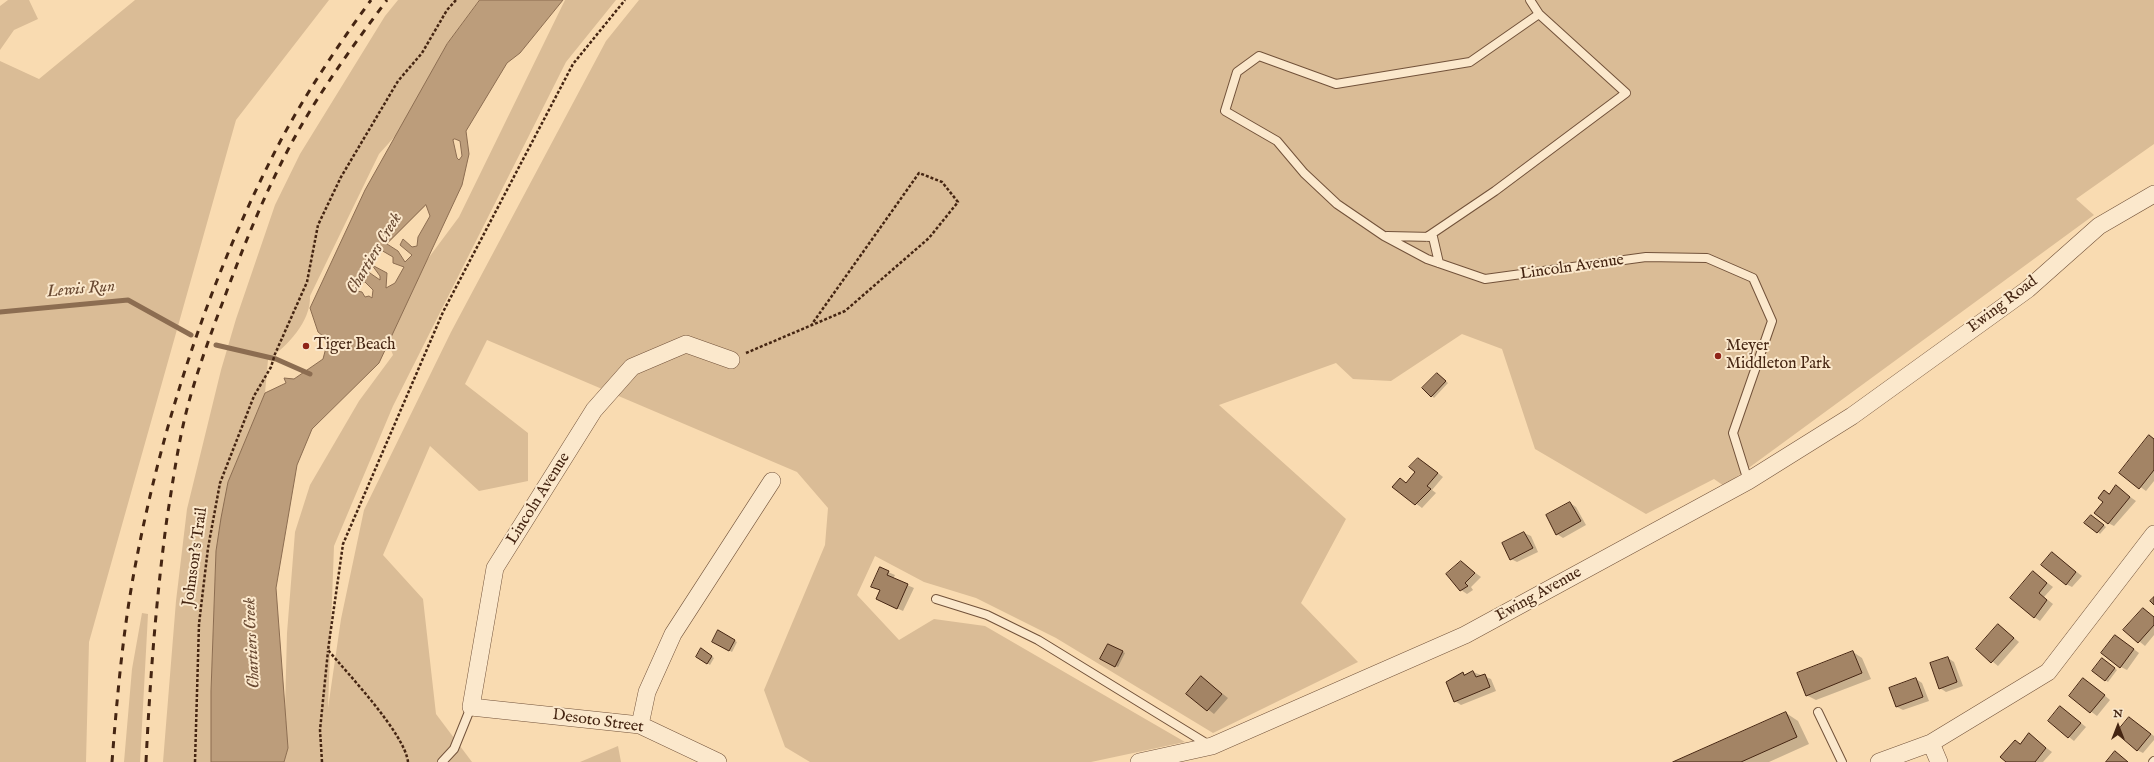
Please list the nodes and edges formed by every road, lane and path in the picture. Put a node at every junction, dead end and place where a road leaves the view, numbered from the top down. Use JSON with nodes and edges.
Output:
{"nodes":[{"id":1,"x":456,"y":0,"type":"edge"},
{"id":2,"x":625,"y":0,"type":"edge"},
{"id":3,"x":1530,"y":0,"type":"edge"},
{"id":4,"x":1538,"y":14,"type":"junction"},
{"id":5,"x":2154,"y":194,"type":"edge"},
{"id":6,"x":1384,"y":236,"type":"junction"},
{"id":7,"x":1427,"y":237,"type":"junction"},
{"id":8,"x":1439,"y":263,"type":"junction"},
{"id":9,"x":812,"y":324,"type":"junction"},
{"id":10,"x":731,"y":360,"type":"joint"},
{"id":11,"x":1852,"y":416,"type":"joint"},
{"id":12,"x":772,"y":481,"type":"dead end"},
{"id":13,"x":1748,"y":481,"type":"junction"},
{"id":14,"x":2154,"y":534,"type":"edge"},
{"id":15,"x":936,"y":599,"type":"dead end"},
{"id":16,"x":328,"y":650,"type":"junction"},
{"id":17,"x":472,"y":707,"type":"junction"},
{"id":18,"x":1818,"y":712,"type":"dead end"},
{"id":19,"x":640,"y":725,"type":"junction"},
{"id":20,"x":1931,"y":744,"type":"junction"},
{"id":21,"x":1212,"y":746,"type":"junction"},
{"id":22,"x":195,"y":762,"type":"edge"},
{"id":23,"x":322,"y":762,"type":"edge"},
{"id":24,"x":408,"y":762,"type":"edge"},
{"id":25,"x":442,"y":762,"type":"edge"},
{"id":26,"x":718,"y":762,"type":"edge"},
{"id":27,"x":1139,"y":762,"type":"edge"},
{"id":28,"x":1195,"y":762,"type":"edge"},
{"id":29,"x":1842,"y":762,"type":"edge"},
{"id":30,"x":1879,"y":762,"type":"edge"},
{"id":31,"x":1939,"y":762,"type":"edge"}],
"edges":[{"from":1,"to":22,"type":"path","name":"Johnson's Trail"},
{"from":2,"to":16,"type":"path"},
{"from":3,"to":4,"type":"lane"},
{"from":4,"to":6,"type":"lane","name":"Lincoln Avenue"},
{"from":4,"to":7,"type":"lane"},
{"from":5,"to":11,"type":"street","name":"Ewing Road"},
{"from":6,"to":7,"type":"lane"},
{"from":6,"to":8,"type":"lane","name":"Lincoln Avenue"},
{"from":7,"to":8,"type":"lane"},
{"from":8,"to":13,"type":"lane","name":"Lincoln Avenue"},
{"from":9,"to":9,"type":"path"},
{"from":9,"to":10,"type":"path"},
{"from":10,"to":17,"type":"street","name":"Lincoln Avenue"},
{"from":11,"to":13,"type":"street","name":"Ewing Avenue"},
{"from":12,"to":19,"type":"street"},
{"from":13,"to":21,"type":"street","name":"Ewing Avenue"},
{"from":14,"to":20,"type":"street"},
{"from":15,"to":21,"type":"lane"},
{"from":16,"to":23,"type":"path"},
{"from":16,"to":24,"type":"path"},
{"from":17,"to":19,"type":"street","name":"Desoto Street"},
{"from":17,"to":25,"type":"lane"},
{"from":18,"to":29,"type":"lane"},
{"from":19,"to":26,"type":"street","name":"Desoto Street"},
{"from":20,"to":30,"type":"street"},
{"from":20,"to":31,"type":"street"},
{"from":21,"to":27,"type":"street"},
{"from":21,"to":28,"type":"street"}]}
